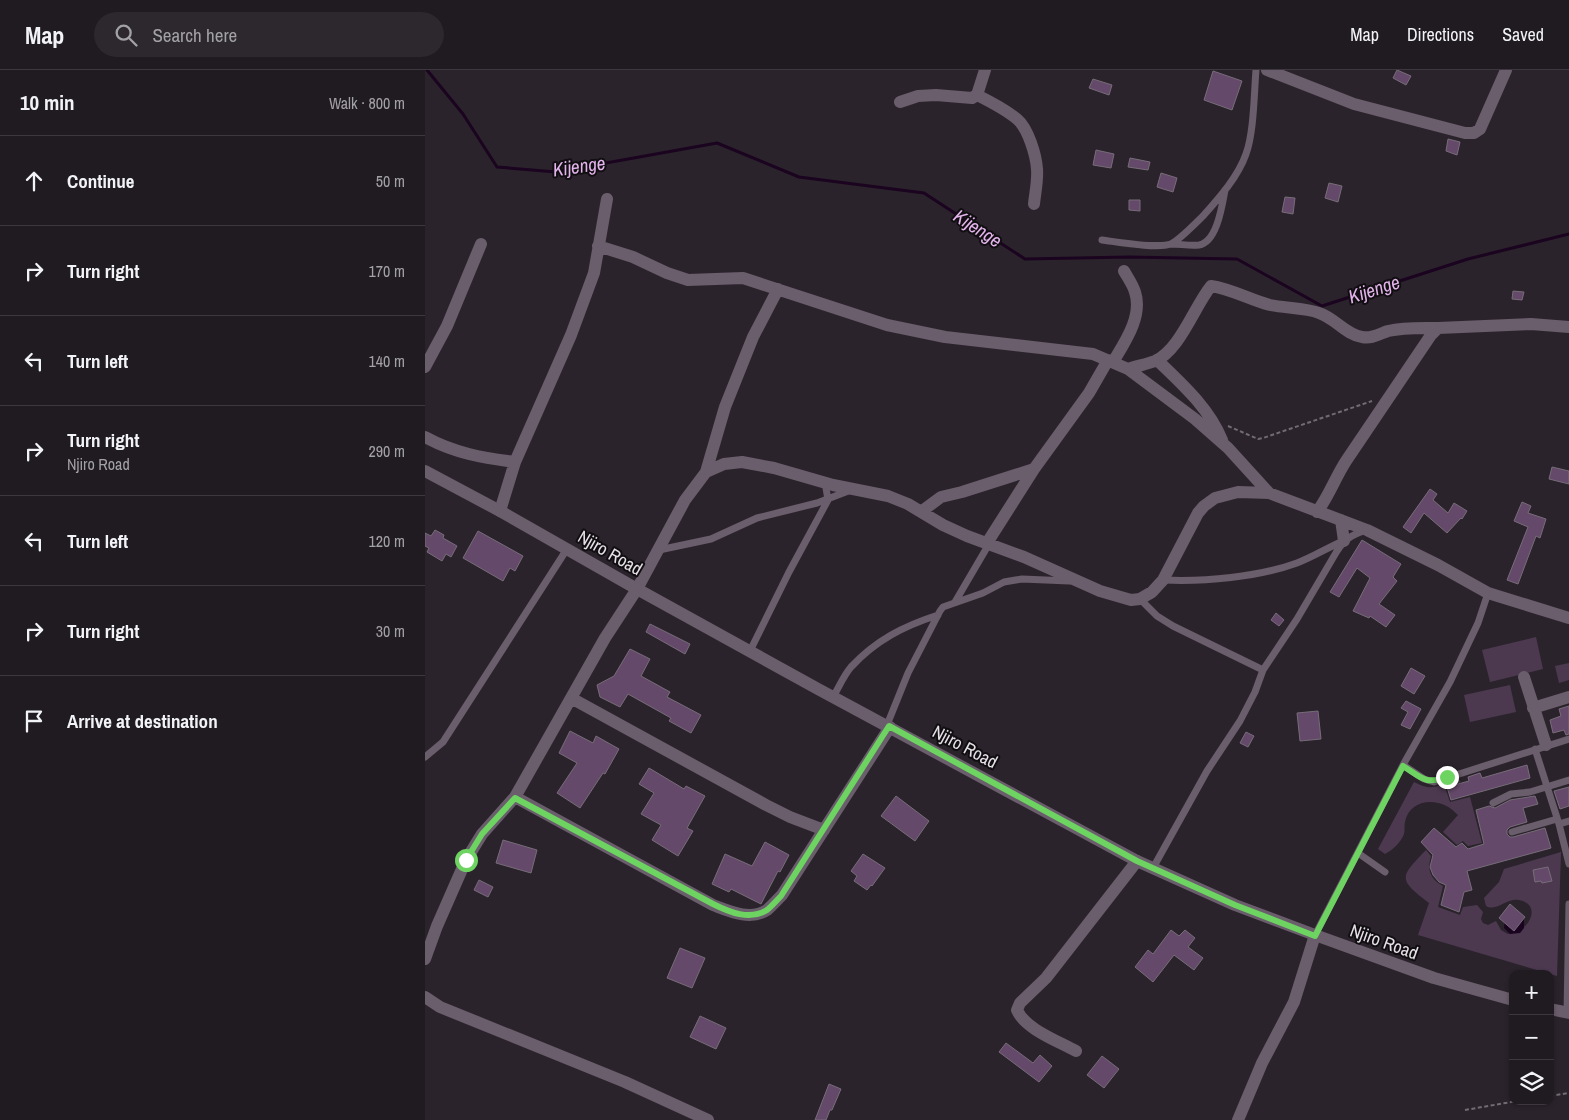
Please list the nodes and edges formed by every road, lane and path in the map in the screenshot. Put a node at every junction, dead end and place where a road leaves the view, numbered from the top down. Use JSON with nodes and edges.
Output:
{"nodes":[{"id":1,"x":985,"y":70,"type":"edge"},
{"id":2,"x":1256,"y":70,"type":"edge"},
{"id":3,"x":1267,"y":70,"type":"edge"},
{"id":4,"x":1506,"y":70,"type":"edge"},
{"id":5,"x":977,"y":95,"type":"junction"},
{"id":6,"x":900,"y":102,"type":"dead end"},
{"id":7,"x":1226,"y":189,"type":"junction"},
{"id":8,"x":607,"y":199,"type":"dead end"},
{"id":9,"x":1034,"y":204,"type":"dead end"},
{"id":10,"x":1102,"y":240,"type":"dead end"},
{"id":11,"x":481,"y":244,"type":"dead end"},
{"id":12,"x":1171,"y":244,"type":"junction"},
{"id":13,"x":598,"y":246,"type":"junction"},
{"id":14,"x":1124,"y":271,"type":"dead end"},
{"id":15,"x":778,"y":289,"type":"junction"},
{"id":16,"x":1569,"y":327,"type":"edge"},
{"id":17,"x":1438,"y":328,"type":"junction"},
{"id":18,"x":1157,"y":360,"type":"junction"},
{"id":19,"x":1110,"y":361,"type":"junction"},
{"id":20,"x":425,"y":367,"type":"edge"},
{"id":21,"x":1128,"y":369,"type":"junction"},
{"id":22,"x":1391,"y":394,"type":"junction"},
{"id":23,"x":1216,"y":424,"type":"junction"},
{"id":24,"x":425,"y":438,"type":"edge"},
{"id":25,"x":1224,"y":445,"type":"junction"},
{"id":26,"x":515,"y":462,"type":"junction"},
{"id":27,"x":1034,"y":470,"type":"junction"},
{"id":28,"x":425,"y":471,"type":"edge"},
{"id":29,"x":706,"y":472,"type":"junction"},
{"id":30,"x":825,"y":482,"type":"junction"},
{"id":31,"x":853,"y":490,"type":"junction"},
{"id":32,"x":1269,"y":493,"type":"junction"},
{"id":33,"x":828,"y":500,"type":"junction"},
{"id":34,"x":500,"y":511,"type":"junction"},
{"id":35,"x":922,"y":511,"type":"junction"},
{"id":36,"x":1317,"y":512,"type":"junction"},
{"id":37,"x":1341,"y":520,"type":"junction"},
{"id":38,"x":1367,"y":530,"type":"junction"},
{"id":39,"x":1344,"y":541,"type":"junction"},
{"id":40,"x":988,"y":543,"type":"junction"},
{"id":41,"x":567,"y":549,"type":"junction"},
{"id":42,"x":659,"y":550,"type":"junction"},
{"id":43,"x":1163,"y":580,"type":"junction"},
{"id":44,"x":1077,"y":581,"type":"junction"},
{"id":45,"x":637,"y":589,"type":"junction"},
{"id":46,"x":1489,"y":594,"type":"junction"},
{"id":47,"x":1141,"y":599,"type":"junction"},
{"id":48,"x":955,"y":602,"type":"junction"},
{"id":49,"x":938,"y":615,"type":"junction"},
{"id":50,"x":1569,"y":618,"type":"edge"},
{"id":51,"x":750,"y":651,"type":"junction"},
{"id":52,"x":1263,"y":670,"type":"junction"},
{"id":53,"x":1524,"y":677,"type":"dead end"},
{"id":54,"x":833,"y":697,"type":"junction"},
{"id":55,"x":1569,"y":697,"type":"edge"},
{"id":56,"x":571,"y":698,"type":"junction"},
{"id":57,"x":1533,"y":708,"type":"junction"},
{"id":58,"x":888,"y":726,"type":"junction"},
{"id":59,"x":1569,"y":739,"type":"edge"},
{"id":60,"x":1541,"y":747,"type":"junction"},
{"id":61,"x":425,"y":758,"type":"edge"},
{"id":62,"x":1403,"y":766,"type":"junction"},
{"id":63,"x":1569,"y":780,"type":"edge"},
{"id":64,"x":1547,"y":787,"type":"junction"},
{"id":65,"x":515,"y":798,"type":"junction"},
{"id":66,"x":1493,"y":803,"type":"dead end"},
{"id":67,"x":1569,"y":821,"type":"edge"},
{"id":68,"x":1558,"y":822,"type":"junction"},
{"id":69,"x":823,"y":830,"type":"junction"},
{"id":70,"x":1512,"y":832,"type":"dead end"},
{"id":71,"x":1358,"y":853,"type":"junction"},
{"id":72,"x":1137,"y":861,"type":"junction"},
{"id":73,"x":1569,"y":864,"type":"edge"},
{"id":74,"x":1153,"y":868,"type":"junction"},
{"id":75,"x":1385,"y":872,"type":"dead end"},
{"id":76,"x":1569,"y":904,"type":"edge"},
{"id":77,"x":1315,"y":936,"type":"junction"},
{"id":78,"x":425,"y":959,"type":"edge"},
{"id":79,"x":425,"y":997,"type":"edge"},
{"id":80,"x":1509,"y":999,"type":"edge"},
{"id":81,"x":1554,"y":1010,"type":"edge"},
{"id":82,"x":1568,"y":1013,"type":"edge"},
{"id":83,"x":1076,"y":1051,"type":"dead end"},
{"id":84,"x":1569,"y":1092,"type":"edge"},
{"id":85,"x":1554,"y":1095,"type":"edge"},
{"id":86,"x":1509,"y":1102,"type":"edge"},
{"id":87,"x":1465,"y":1110,"type":"dead end"},
{"id":88,"x":708,"y":1120,"type":"edge"},
{"id":89,"x":1238,"y":1120,"type":"edge"}],
"edges":[{"from":1,"to":5,"type":"street"},
{"from":2,"to":7,"type":"lane"},
{"from":3,"to":4,"type":"street"},
{"from":5,"to":6,"type":"street"},
{"from":5,"to":9,"type":"street"},
{"from":7,"to":12,"type":"lane"},
{"from":7,"to":12,"type":"lane"},
{"from":8,"to":13,"type":"street"},
{"from":10,"to":12,"type":"lane"},
{"from":11,"to":20,"type":"street"},
{"from":13,"to":15,"type":"street"},
{"from":13,"to":26,"type":"street"},
{"from":14,"to":19,"type":"street"},
{"from":15,"to":19,"type":"street"},
{"from":15,"to":29,"type":"street"},
{"from":16,"to":17,"type":"street"},
{"from":17,"to":18,"type":"street"},
{"from":17,"to":22,"type":"street"},
{"from":18,"to":21,"type":"street"},
{"from":18,"to":23,"type":"street"},
{"from":19,"to":21,"type":"street"},
{"from":19,"to":27,"type":"street"},
{"from":21,"to":25,"type":"street"},
{"from":22,"to":23,"type":"path"},
{"from":22,"to":36,"type":"street"},
{"from":23,"to":25,"type":"street"},
{"from":24,"to":26,"type":"street"},
{"from":25,"to":32,"type":"street"},
{"from":26,"to":34,"type":"street"},
{"from":27,"to":35,"type":"street"},
{"from":27,"to":40,"type":"street"},
{"from":28,"to":34,"type":"street","name":"Njiro Road"},
{"from":29,"to":30,"type":"street"},
{"from":29,"to":42,"type":"street"},
{"from":30,"to":31,"type":"street"},
{"from":30,"to":33,"type":"lane"},
{"from":31,"to":33,"type":"lane"},
{"from":31,"to":35,"type":"street"},
{"from":32,"to":36,"type":"street"},
{"from":32,"to":43,"type":"street"},
{"from":33,"to":42,"type":"lane"},
{"from":33,"to":51,"type":"lane"},
{"from":34,"to":41,"type":"street","name":"Njiro Road"},
{"from":35,"to":40,"type":"street"},
{"from":36,"to":37,"type":"street"},
{"from":37,"to":38,"type":"street"},
{"from":37,"to":39,"type":"street"},
{"from":38,"to":39,"type":"lane"},
{"from":38,"to":46,"type":"street"},
{"from":39,"to":43,"type":"lane"},
{"from":39,"to":52,"type":"lane"},
{"from":40,"to":44,"type":"street"},
{"from":40,"to":48,"type":"lane"},
{"from":41,"to":45,"type":"street","name":"Njiro Road"},
{"from":41,"to":61,"type":"lane"},
{"from":42,"to":45,"type":"street"},
{"from":43,"to":47,"type":"street"},
{"from":44,"to":47,"type":"street"},
{"from":44,"to":48,"type":"lane"},
{"from":45,"to":51,"type":"street","name":"Njiro Road"},
{"from":45,"to":56,"type":"street"},
{"from":46,"to":50,"type":"street"},
{"from":46,"to":62,"type":"lane"},
{"from":47,"to":52,"type":"lane"},
{"from":48,"to":49,"type":"lane"},
{"from":49,"to":54,"type":"lane"},
{"from":49,"to":58,"type":"lane"},
{"from":51,"to":54,"type":"street","name":"Njiro Road"},
{"from":52,"to":74,"type":"lane"},
{"from":53,"to":57,"type":"street"},
{"from":54,"to":58,"type":"street","name":"Njiro Road"},
{"from":55,"to":57,"type":"street"},
{"from":56,"to":65,"type":"street"},
{"from":56,"to":69,"type":"street"},
{"from":57,"to":60,"type":"street"},
{"from":58,"to":69,"type":"street"},
{"from":58,"to":72,"type":"street","name":"Njiro Road"},
{"from":59,"to":60,"type":"lane"},
{"from":60,"to":62,"type":"lane"},
{"from":60,"to":64,"type":"lane"},
{"from":62,"to":71,"type":"lane"},
{"from":63,"to":64,"type":"lane"},
{"from":64,"to":66,"type":"lane"},
{"from":64,"to":68,"type":"lane"},
{"from":65,"to":69,"type":"street"},
{"from":65,"to":78,"type":"street"},
{"from":67,"to":68,"type":"lane"},
{"from":68,"to":70,"type":"lane"},
{"from":68,"to":73,"type":"lane"},
{"from":71,"to":75,"type":"lane"},
{"from":71,"to":77,"type":"lane"},
{"from":72,"to":74,"type":"street","name":"Njiro Road"},
{"from":72,"to":83,"type":"street"},
{"from":74,"to":77,"type":"street","name":"Njiro Road"},
{"from":76,"to":82,"type":"lane"},
{"from":77,"to":80,"type":"street","name":"Njiro Road"},
{"from":77,"to":89,"type":"street"},
{"from":79,"to":88,"type":"street"},
{"from":81,"to":82,"type":"street"},
{"from":84,"to":85,"type":"path"},
{"from":86,"to":87,"type":"path"}]}
